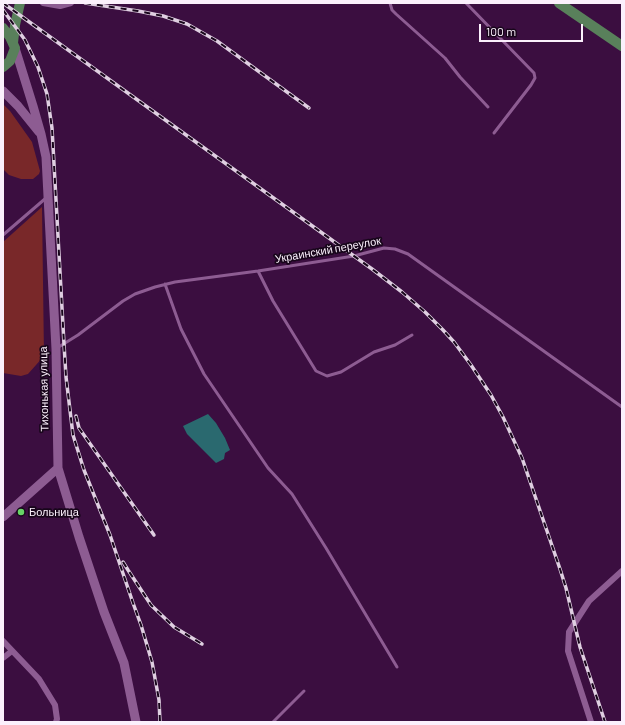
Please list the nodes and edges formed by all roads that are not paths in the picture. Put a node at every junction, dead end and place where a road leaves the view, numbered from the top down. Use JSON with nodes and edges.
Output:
{"nodes":[{"id":1,"x":20,"y":3,"type":"edge"},
{"id":2,"x":43,"y":3,"type":"edge"},
{"id":3,"x":70,"y":3,"type":"edge"},
{"id":4,"x":390,"y":3,"type":"edge"},
{"id":5,"x":466,"y":3,"type":"edge"},
{"id":6,"x":559,"y":3,"type":"edge"},
{"id":7,"x":3,"y":28,"type":"edge"},
{"id":8,"x":14,"y":45,"type":"junction"},
{"id":9,"x":622,"y":46,"type":"edge"},
{"id":10,"x":3,"y":67,"type":"edge"},
{"id":11,"x":3,"y":90,"type":"edge"},
{"id":12,"x":488,"y":107,"type":"dead end"},
{"id":13,"x":494,"y":133,"type":"dead end"},
{"id":14,"x":41,"y":134,"type":"junction"},
{"id":15,"x":48,"y":196,"type":"junction"},
{"id":16,"x":3,"y":235,"type":"edge"},
{"id":17,"x":258,"y":271,"type":"junction"},
{"id":18,"x":164,"y":284,"type":"junction"},
{"id":19,"x":412,"y":335,"type":"dead end"},
{"id":20,"x":56,"y":349,"type":"junction"},
{"id":21,"x":622,"y":407,"type":"edge"},
{"id":22,"x":58,"y":468,"type":"junction"},
{"id":23,"x":3,"y":517,"type":"edge"},
{"id":24,"x":622,"y":571,"type":"edge"},
{"id":25,"x":3,"y":641,"type":"edge"},
{"id":26,"x":12,"y":651,"type":"junction"},
{"id":27,"x":3,"y":658,"type":"edge"},
{"id":28,"x":397,"y":667,"type":"dead end"},
{"id":29,"x":304,"y":691,"type":"dead end"},
{"id":30,"x":56,"y":721,"type":"edge"},
{"id":31,"x":136,"y":722,"type":"edge"},
{"id":32,"x":274,"y":722,"type":"edge"},
{"id":33,"x":590,"y":722,"type":"edge"}],
"edges":[{"from":1,"to":8,"type":"main road"},
{"from":2,"to":3,"type":"street"},
{"from":4,"to":12,"type":"lane"},
{"from":5,"to":13,"type":"lane"},
{"from":6,"to":9,"type":"main road"},
{"from":7,"to":8,"type":"main road"},
{"from":8,"to":10,"type":"main road"},
{"from":8,"to":14,"type":"street","name":"Тихонькая улица"},
{"from":11,"to":14,"type":"street"},
{"from":14,"to":15,"type":"street","name":"Тихонькая улица"},
{"from":15,"to":16,"type":"lane"},
{"from":15,"to":20,"type":"street","name":"Тихонькая улица"},
{"from":17,"to":18,"type":"lane","name":"Украинский переулок"},
{"from":17,"to":19,"type":"lane"},
{"from":17,"to":21,"type":"lane","name":"Украинский переулок"},
{"from":18,"to":20,"type":"lane","name":"Украинский переулок"},
{"from":18,"to":28,"type":"lane"},
{"from":20,"to":22,"type":"street","name":"Тихонькая улица"},
{"from":22,"to":23,"type":"street"},
{"from":22,"to":31,"type":"street","name":"Тихонькая улица"},
{"from":24,"to":33,"type":"street"},
{"from":25,"to":26,"type":"street"},
{"from":26,"to":27,"type":"street"},
{"from":26,"to":30,"type":"street"},
{"from":29,"to":32,"type":"lane"}]}
